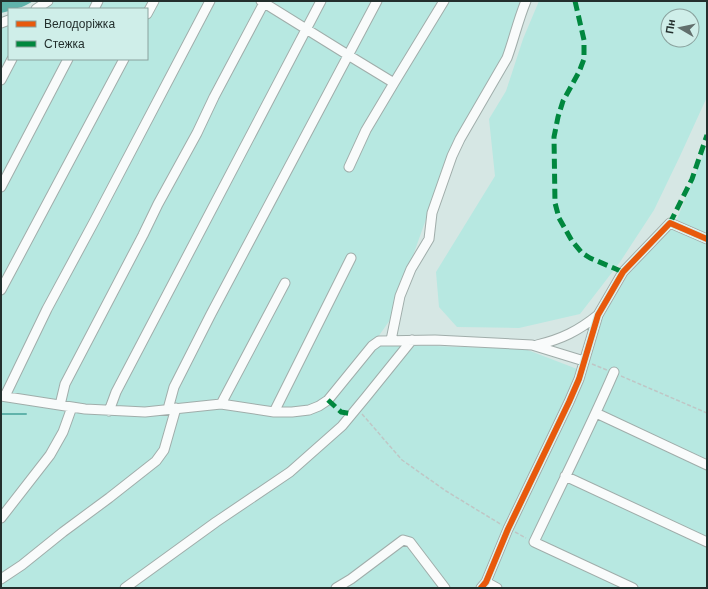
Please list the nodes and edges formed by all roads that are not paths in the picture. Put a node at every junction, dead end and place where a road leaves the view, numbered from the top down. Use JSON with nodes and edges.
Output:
{"nodes":[{"id":1,"x":48,"y":1,"type":"edge"},
{"id":2,"x":154,"y":1,"type":"edge"},
{"id":3,"x":210,"y":1,"type":"edge"},
{"id":4,"x":321,"y":1,"type":"edge"},
{"id":5,"x":377,"y":1,"type":"edge"},
{"id":6,"x":444,"y":1,"type":"edge"},
{"id":7,"x":526,"y":1,"type":"edge"},
{"id":8,"x":264,"y":2,"type":"edge"},
{"id":9,"x":39,"y":8,"type":"edge"},
{"id":10,"x":148,"y":12,"type":"edge"},
{"id":11,"x":306,"y":29,"type":"junction"},
{"id":12,"x":348,"y":55,"type":"junction"},
{"id":13,"x":11,"y":60,"type":"edge"},
{"id":14,"x":67,"y":60,"type":"edge"},
{"id":15,"x":123,"y":60,"type":"edge"},
{"id":16,"x":1,"y":80,"type":"edge"},
{"id":17,"x":394,"y":83,"type":"junction"},
{"id":18,"x":349,"y":167,"type":"dead end"},
{"id":19,"x":1,"y":187,"type":"edge"},
{"id":20,"x":707,"y":239,"type":"edge"},
{"id":21,"x":351,"y":258,"type":"dead end"},
{"id":22,"x":285,"y":283,"type":"dead end"},
{"id":23,"x":1,"y":290,"type":"edge"},
{"id":24,"x":598,"y":315,"type":"junction"},
{"id":25,"x":391,"y":340,"type":"junction"},
{"id":26,"x":412,"y":340,"type":"junction"},
{"id":27,"x":536,"y":345,"type":"junction"},
{"id":28,"x":584,"y":361,"type":"junction"},
{"id":29,"x":614,"y":372,"type":"road end"},
{"id":30,"x":3,"y":396,"type":"edge"},
{"id":31,"x":221,"y":404,"type":"junction"},
{"id":32,"x":60,"y":405,"type":"junction"},
{"id":33,"x":72,"y":407,"type":"junction"},
{"id":34,"x":172,"y":409,"type":"junction"},
{"id":35,"x":109,"y":411,"type":"junction"},
{"id":36,"x":274,"y":412,"type":"junction"},
{"id":37,"x":596,"y":413,"type":"junction"},
{"id":38,"x":707,"y":466,"type":"edge"},
{"id":39,"x":565,"y":476,"type":"junction"},
{"id":40,"x":1,"y":518,"type":"edge"},
{"id":41,"x":707,"y":542,"type":"edge"},
{"id":42,"x":1,"y":579,"type":"edge"},
{"id":43,"x":484,"y":585,"type":"edge"},
{"id":44,"x":131,"y":587,"type":"edge"},
{"id":45,"x":336,"y":588,"type":"edge"},
{"id":46,"x":445,"y":588,"type":"edge"},
{"id":47,"x":497,"y":588,"type":"edge"},
{"id":48,"x":633,"y":588,"type":"edge"}],
"edges":[{"from":1,"to":9,"type":"street"},
{"from":2,"to":10,"type":"street"},
{"from":3,"to":30,"type":"street"},
{"from":4,"to":11,"type":"street"},
{"from":5,"to":12,"type":"street"},
{"from":6,"to":17,"type":"street"},
{"from":7,"to":25,"type":"street"},
{"from":8,"to":11,"type":"street"},
{"from":8,"to":32,"type":"street"},
{"from":11,"to":12,"type":"street"},
{"from":11,"to":35,"type":"street"},
{"from":12,"to":17,"type":"street"},
{"from":12,"to":34,"type":"street"},
{"from":13,"to":16,"type":"street"},
{"from":14,"to":19,"type":"street"},
{"from":15,"to":23,"type":"street"},
{"from":17,"to":18,"type":"street"},
{"from":20,"to":24,"type":"street"},
{"from":21,"to":36,"type":"street"},
{"from":22,"to":31,"type":"street"},
{"from":24,"to":27,"type":"street"},
{"from":24,"to":28,"type":"street"},
{"from":25,"to":26,"type":"street"},
{"from":25,"to":36,"type":"street"},
{"from":26,"to":27,"type":"street"},
{"from":26,"to":44,"type":"street"},
{"from":27,"to":28,"type":"street"},
{"from":28,"to":43,"type":"street"},
{"from":29,"to":37,"type":"street"},
{"from":30,"to":32,"type":"street"},
{"from":31,"to":34,"type":"street"},
{"from":31,"to":36,"type":"street"},
{"from":32,"to":33,"type":"street"},
{"from":33,"to":35,"type":"street"},
{"from":33,"to":40,"type":"street"},
{"from":34,"to":35,"type":"street"},
{"from":34,"to":42,"type":"street"},
{"from":37,"to":38,"type":"street"},
{"from":37,"to":39,"type":"street"},
{"from":39,"to":41,"type":"street"},
{"from":39,"to":48,"type":"street"},
{"from":43,"to":47,"type":"street"},
{"from":45,"to":46,"type":"street"}]}
